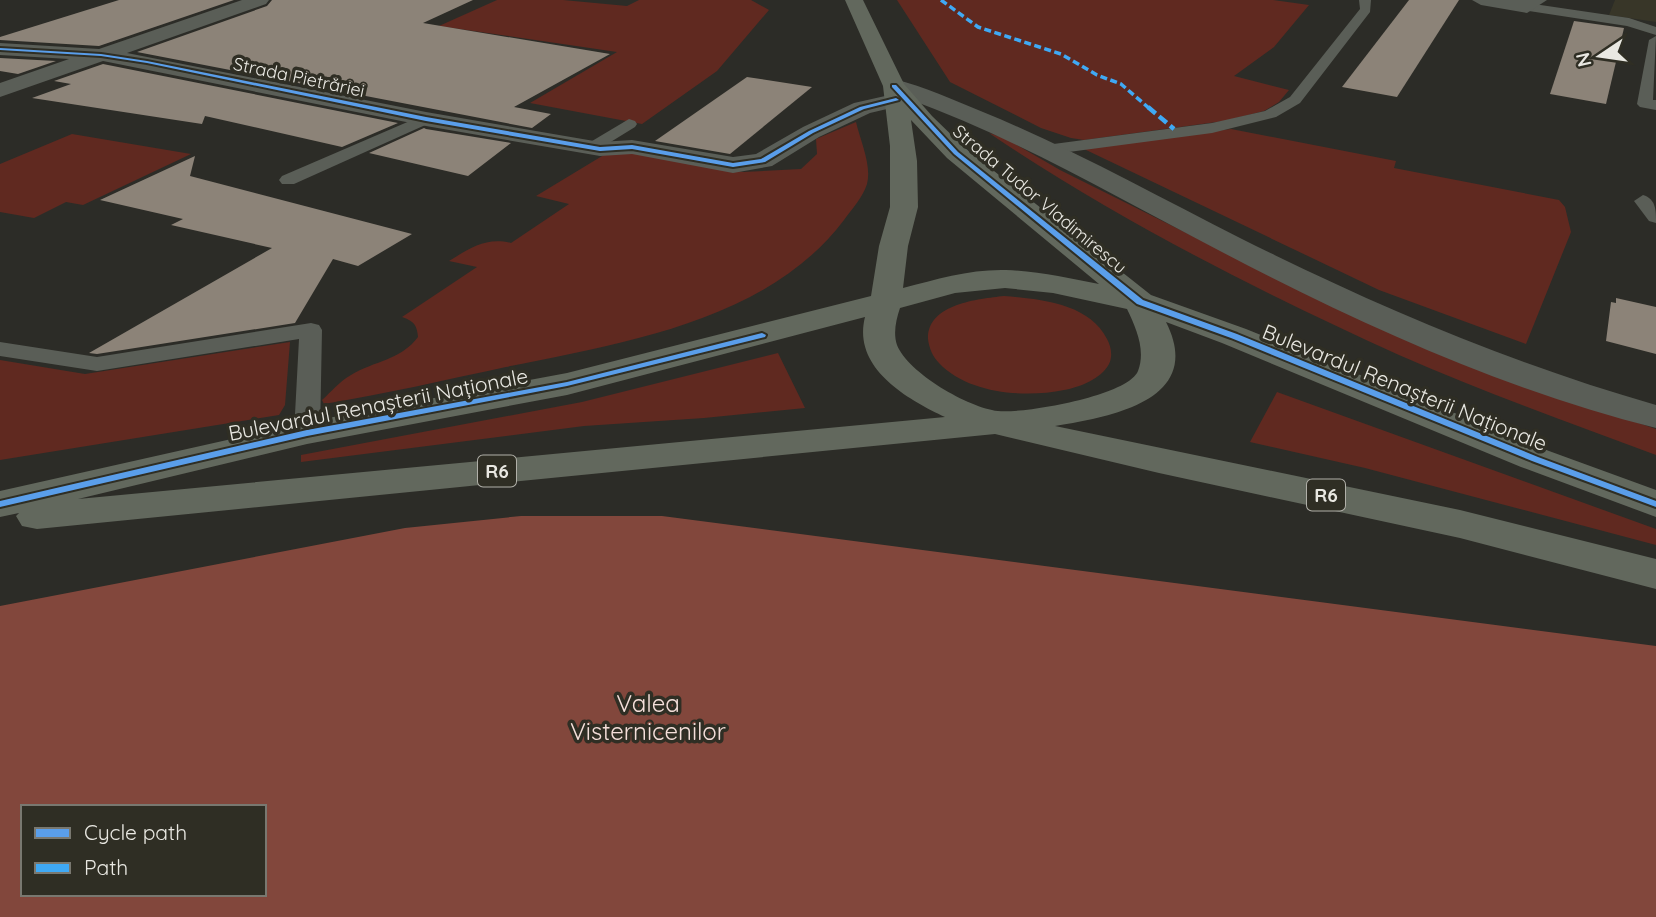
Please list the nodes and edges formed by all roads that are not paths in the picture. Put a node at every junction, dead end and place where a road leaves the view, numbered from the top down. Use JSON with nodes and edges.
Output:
{"nodes":[{"id":1,"x":260,"y":0,"type":"edge"},
{"id":2,"x":854,"y":0,"type":"edge"},
{"id":3,"x":1365,"y":0,"type":"edge"},
{"id":4,"x":1481,"y":0,"type":"edge"},
{"id":5,"x":1533,"y":4,"type":"edge"},
{"id":6,"x":1656,"y":31,"type":"edge"},
{"id":7,"x":1656,"y":40,"type":"edge"},
{"id":8,"x":0,"y":49,"type":"edge"},
{"id":9,"x":101,"y":55,"type":"junction"},
{"id":10,"x":0,"y":90,"type":"edge"},
{"id":11,"x":895,"y":93,"type":"junction"},
{"id":12,"x":1656,"y":105,"type":"edge"},
{"id":13,"x":426,"y":119,"type":"junction"},
{"id":14,"x":629,"y":124,"type":"dead end"},
{"id":15,"x":590,"y":147,"type":"junction"},
{"id":16,"x":1046,"y":150,"type":"junction"},
{"id":17,"x":288,"y":180,"type":"dead end"},
{"id":18,"x":1643,"y":201,"type":"dead end"},
{"id":19,"x":1656,"y":217,"type":"edge"},
{"id":20,"x":886,"y":300,"type":"junction"},
{"id":21,"x":1140,"y":302,"type":"junction"},
{"id":22,"x":0,"y":349,"type":"edge"},
{"id":23,"x":1656,"y":417,"type":"edge"},
{"id":24,"x":995,"y":423,"type":"junction"},
{"id":25,"x":307,"y":433,"type":"junction"},
{"id":26,"x":0,"y":504,"type":"edge"},
{"id":27,"x":1656,"y":504,"type":"edge"},
{"id":28,"x":0,"y":520,"type":"edge"},
{"id":29,"x":1656,"y":574,"type":"edge"}],
"edges":[{"from":1,"to":9,"type":"street"},
{"from":2,"to":11,"type":"main road","name":"Strada Tudor Vladimirescu"},
{"from":3,"to":16,"type":"lane"},
{"from":4,"to":5,"type":"street"},
{"from":5,"to":6,"type":"lane"},
{"from":7,"to":12,"type":"lane"},
{"from":8,"to":9,"type":"street","name":"Strada Pietrăriei"},
{"from":9,"to":10,"type":"street"},
{"from":9,"to":13,"type":"street","name":"Strada Pietrăriei"},
{"from":11,"to":15,"type":"street","name":"Strada Pietrăriei"},
{"from":11,"to":16,"type":"street"},
{"from":11,"to":20,"type":"main road","name":"Strada Tudor Vladimirescu"},
{"from":11,"to":21,"type":"main road","name":"Strada Tudor Vladimirescu"},
{"from":13,"to":15,"type":"street","name":"Strada Pietrăriei"},
{"from":13,"to":17,"type":"lane"},
{"from":14,"to":15,"type":"lane"},
{"from":16,"to":23,"type":"street"},
{"from":18,"to":19,"type":"lane"},
{"from":20,"to":21,"type":"main road","name":"Bulevardul Renașterii Naționale"},
{"from":20,"to":24,"type":"main road","name":"Strada Tudor Vladimirescu"},
{"from":20,"to":25,"type":"main road","name":"Bulevardul Renașterii Naționale"},
{"from":21,"to":24,"type":"main road","number":"R6"},
{"from":21,"to":27,"type":"main road","name":"Bulevardul Renașterii Naționale"},
{"from":22,"to":25,"type":"lane"},
{"from":24,"to":28,"type":"main road","number":"R6"},
{"from":24,"to":29,"type":"main road","number":"R6"},
{"from":25,"to":26,"type":"main road","name":"Bulevardul Renașterii Naționale"}]}
